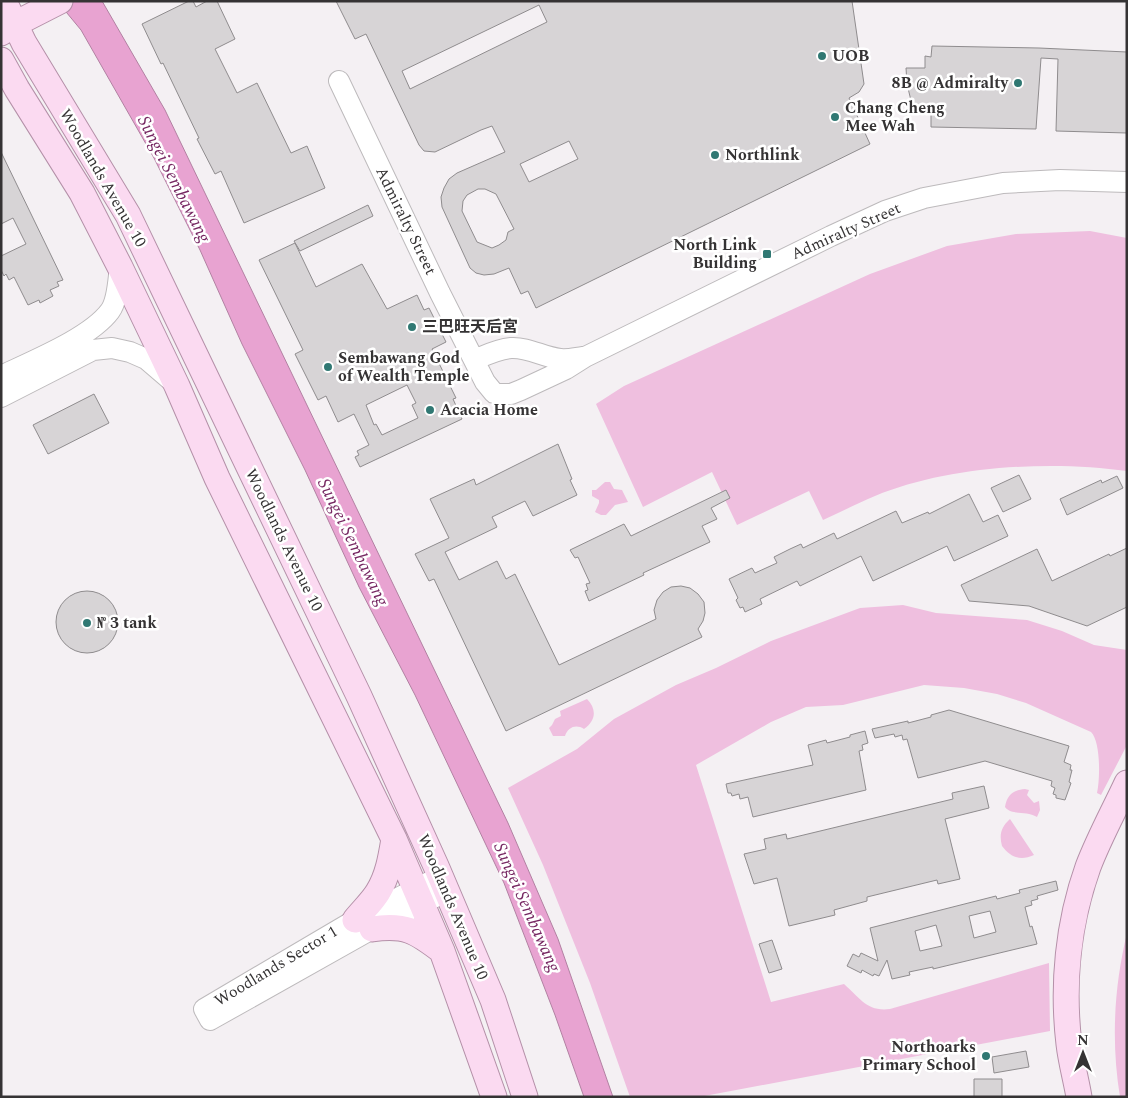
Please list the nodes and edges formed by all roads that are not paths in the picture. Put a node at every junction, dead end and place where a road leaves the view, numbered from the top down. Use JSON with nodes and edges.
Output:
{"nodes":[{"id":1,"x":4,"y":1,"type":"edge"},
{"id":2,"x":60,"y":1,"type":"edge"},
{"id":3,"x":8,"y":29,"type":"edge"},
{"id":4,"x":1,"y":60,"type":"edge"},
{"id":5,"x":339,"y":81,"type":"dead end"},
{"id":6,"x":9,"y":84,"type":"edge"},
{"id":7,"x":1127,"y":182,"type":"edge"},
{"id":8,"x":120,"y":267,"type":"junction"},
{"id":9,"x":585,"y":357,"type":"junction"},
{"id":10,"x":474,"y":360,"type":"junction"},
{"id":11,"x":1,"y":376,"type":"edge"},
{"id":12,"x":177,"y":386,"type":"junction"},
{"id":13,"x":1,"y":397,"type":"edge"},
{"id":14,"x":1127,"y":783,"type":"edge"},
{"id":15,"x":1127,"y":816,"type":"edge"},
{"id":16,"x":394,"y":839,"type":"junction"},
{"id":17,"x":444,"y":883,"type":"junction"},
{"id":18,"x":419,"y":895,"type":"junction"},
{"id":19,"x":363,"y":924,"type":"junction"},
{"id":20,"x":442,"y":951,"type":"junction"},
{"id":21,"x":494,"y":1097,"type":"edge"},
{"id":22,"x":525,"y":1097,"type":"edge"},
{"id":23,"x":1079,"y":1097,"type":"edge"},
{"id":24,"x":1095,"y":1097,"type":"edge"}],
"edges":[{"from":1,"to":3,"type":"main road","name":"Woodlands Avenue 10"},
{"from":2,"to":3,"type":"main road"},
{"from":3,"to":17,"type":"main road","name":"Woodlands Avenue 10"},
{"from":4,"to":6,"type":"main road","name":"Woodlands Avenue 10"},
{"from":5,"to":10,"type":"street","name":"Admiralty Street"},
{"from":6,"to":8,"type":"main road","name":"Woodlands Avenue 10"},
{"from":7,"to":9,"type":"street","name":"Admiralty Street"},
{"from":8,"to":11,"type":"street"},
{"from":8,"to":12,"type":"main road","name":"Woodlands Avenue 10"},
{"from":9,"to":10,"type":"street","name":"Admiralty Street"},
{"from":9,"to":10,"type":"street","name":"Admiralty Street"},
{"from":12,"to":13,"type":"street"},
{"from":12,"to":16,"type":"main road","name":"Woodlands Avenue 10"},
{"from":14,"to":23,"type":"main road"},
{"from":15,"to":24,"type":"main road"},
{"from":16,"to":18,"type":"main road","name":"Woodlands Avenue 10"},
{"from":16,"to":19,"type":"main road"},
{"from":17,"to":18,"type":"street","name":"Woodlands Sector 1"},
{"from":17,"to":22,"type":"main road","name":"Woodlands Avenue 10"},
{"from":18,"to":19,"type":"street","name":"Woodlands Sector 1"},
{"from":18,"to":20,"type":"main road","name":"Woodlands Avenue 10"},
{"from":19,"to":19,"type":"street","name":"Woodlands Sector 1"},
{"from":19,"to":20,"type":"main road"},
{"from":20,"to":21,"type":"main road","name":"Woodlands Avenue 10"}]}
